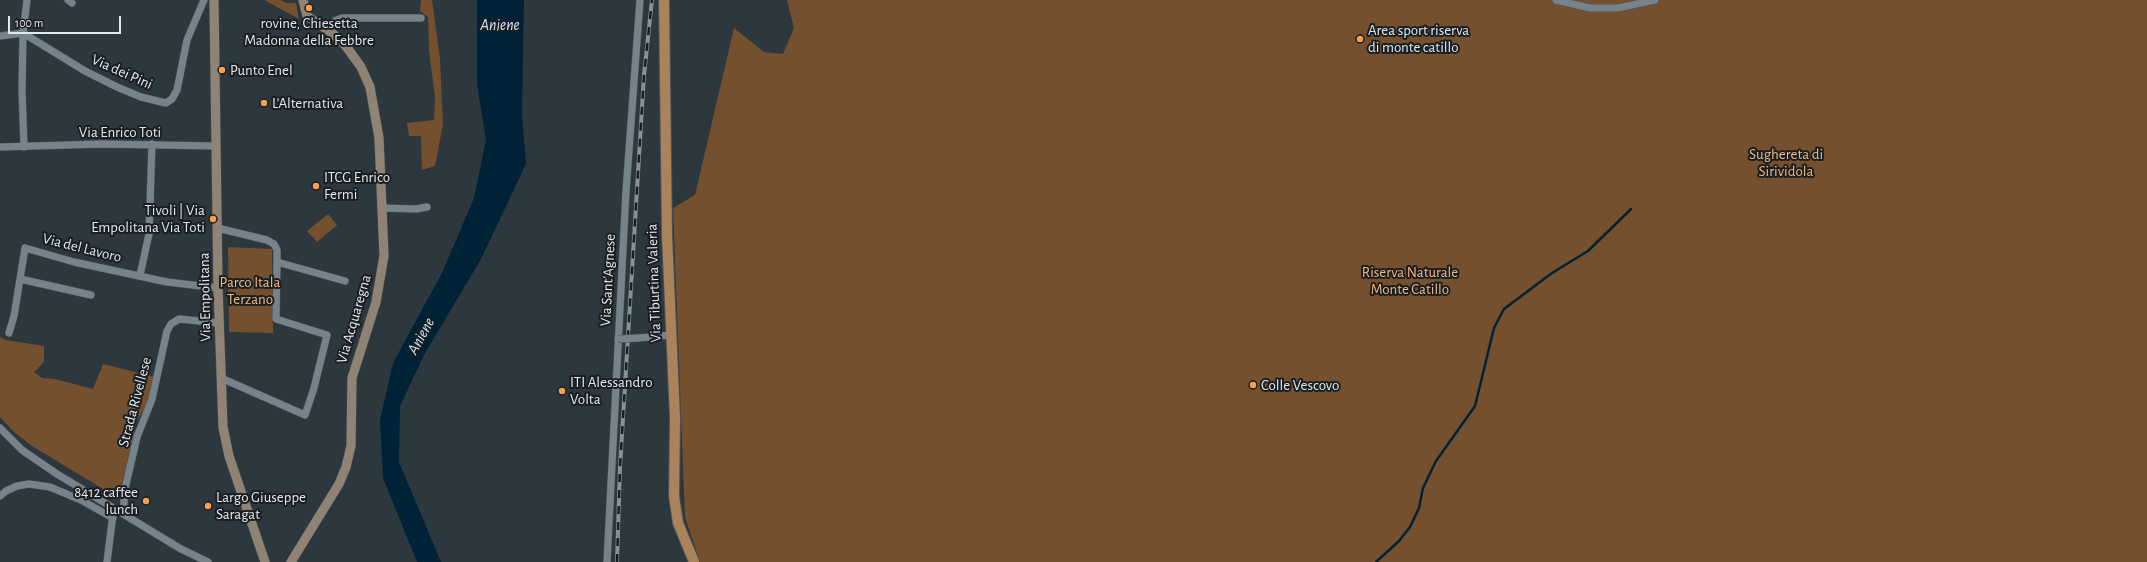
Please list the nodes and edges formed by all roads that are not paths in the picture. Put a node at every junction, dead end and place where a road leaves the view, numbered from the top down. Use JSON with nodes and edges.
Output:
{"nodes":[{"id":1,"x":27,"y":0,"type":"edge"},
{"id":2,"x":204,"y":0,"type":"edge"},
{"id":3,"x":214,"y":0,"type":"edge"},
{"id":4,"x":303,"y":0,"type":"edge"},
{"id":5,"x":640,"y":0,"type":"edge"},
{"id":6,"x":664,"y":0,"type":"edge"},
{"id":7,"x":1556,"y":0,"type":"edge"},
{"id":8,"x":1655,"y":0,"type":"edge"},
{"id":9,"x":420,"y":18,"type":"dead end"},
{"id":10,"x":328,"y":30,"type":"junction"},
{"id":11,"x":23,"y":33,"type":"junction"},
{"id":12,"x":0,"y":36,"type":"edge"},
{"id":13,"x":152,"y":144,"type":"junction"},
{"id":14,"x":216,"y":146,"type":"junction"},
{"id":15,"x":0,"y":147,"type":"edge"},
{"id":16,"x":24,"y":147,"type":"junction"},
{"id":17,"x":427,"y":207,"type":"dead end"},
{"id":18,"x":381,"y":208,"type":"junction"},
{"id":19,"x":217,"y":228,"type":"junction"},
{"id":20,"x":278,"y":262,"type":"junction"},
{"id":21,"x":140,"y":275,"type":"junction"},
{"id":22,"x":20,"y":279,"type":"junction"},
{"id":23,"x":345,"y":281,"type":"dead end"},
{"id":24,"x":218,"y":288,"type":"junction"},
{"id":25,"x":91,"y":295,"type":"dead end"},
{"id":26,"x":219,"y":323,"type":"junction"},
{"id":27,"x":9,"y":333,"type":"dead end"},
{"id":28,"x":671,"y":335,"type":"junction"},
{"id":29,"x":618,"y":339,"type":"junction"},
{"id":30,"x":221,"y":378,"type":"junction"},
{"id":31,"x":0,"y":428,"type":"edge"},
{"id":32,"x":0,"y":496,"type":"edge"},
{"id":33,"x":114,"y":508,"type":"junction"},
{"id":34,"x":124,"y":514,"type":"junction"},
{"id":35,"x":113,"y":518,"type":"junction"},
{"id":36,"x":107,"y":562,"type":"edge"},
{"id":37,"x":208,"y":562,"type":"edge"},
{"id":38,"x":266,"y":562,"type":"edge"},
{"id":39,"x":291,"y":562,"type":"edge"},
{"id":40,"x":606,"y":562,"type":"edge"},
{"id":41,"x":694,"y":562,"type":"edge"}],
"edges":[{"from":1,"to":11,"type":"street"},
{"from":2,"to":11,"type":"street","name":"Via dei Pini"},
{"from":3,"to":14,"type":"main road","name":"Via Empolitana"},
{"from":4,"to":10,"type":"main road","name":"Via Acquaregna"},
{"from":5,"to":29,"type":"street","name":"Via Sant'Agnese"},
{"from":6,"to":28,"type":"main road","name":"Via Tiburtina Valeria"},
{"from":7,"to":8,"type":"street"},
{"from":9,"to":10,"type":"street"},
{"from":10,"to":18,"type":"main road","name":"Via Acquaregna"},
{"from":11,"to":12,"type":"street"},
{"from":11,"to":16,"type":"street"},
{"from":13,"to":14,"type":"street","name":"Via Enrico Toti"},
{"from":13,"to":16,"type":"street","name":"Via Enrico Toti"},
{"from":13,"to":21,"type":"street"},
{"from":14,"to":19,"type":"main road","name":"Via Empolitana"},
{"from":15,"to":16,"type":"street","name":"Via Enrico Toti"},
{"from":17,"to":18,"type":"street"},
{"from":18,"to":39,"type":"main road","name":"Via Acquaregna"},
{"from":19,"to":20,"type":"street"},
{"from":19,"to":24,"type":"main road","name":"Via Empolitana"},
{"from":20,"to":23,"type":"street"},
{"from":20,"to":30,"type":"street"},
{"from":21,"to":22,"type":"street","name":"Via del Lavoro"},
{"from":21,"to":24,"type":"street","name":"Via del Lavoro"},
{"from":22,"to":25,"type":"street"},
{"from":22,"to":27,"type":"street","name":"Via del Lavoro"},
{"from":24,"to":26,"type":"main road","name":"Via Empolitana"},
{"from":26,"to":30,"type":"main road","name":"Via Empolitana"},
{"from":26,"to":34,"type":"street","name":"Strada Rivellese"},
{"from":28,"to":29,"type":"street","bridge":true},
{"from":28,"to":41,"type":"main road","name":"Via Tiburtina Valeria"},
{"from":29,"to":40,"type":"street","name":"Via Sant'Agnese"},
{"from":30,"to":38,"type":"main road","name":"Via Empolitana"},
{"from":31,"to":33,"type":"street"},
{"from":32,"to":35,"type":"street"},
{"from":33,"to":34,"type":"street"},
{"from":33,"to":35,"type":"street"},
{"from":34,"to":37,"type":"street"},
{"from":35,"to":36,"type":"street"}]}
